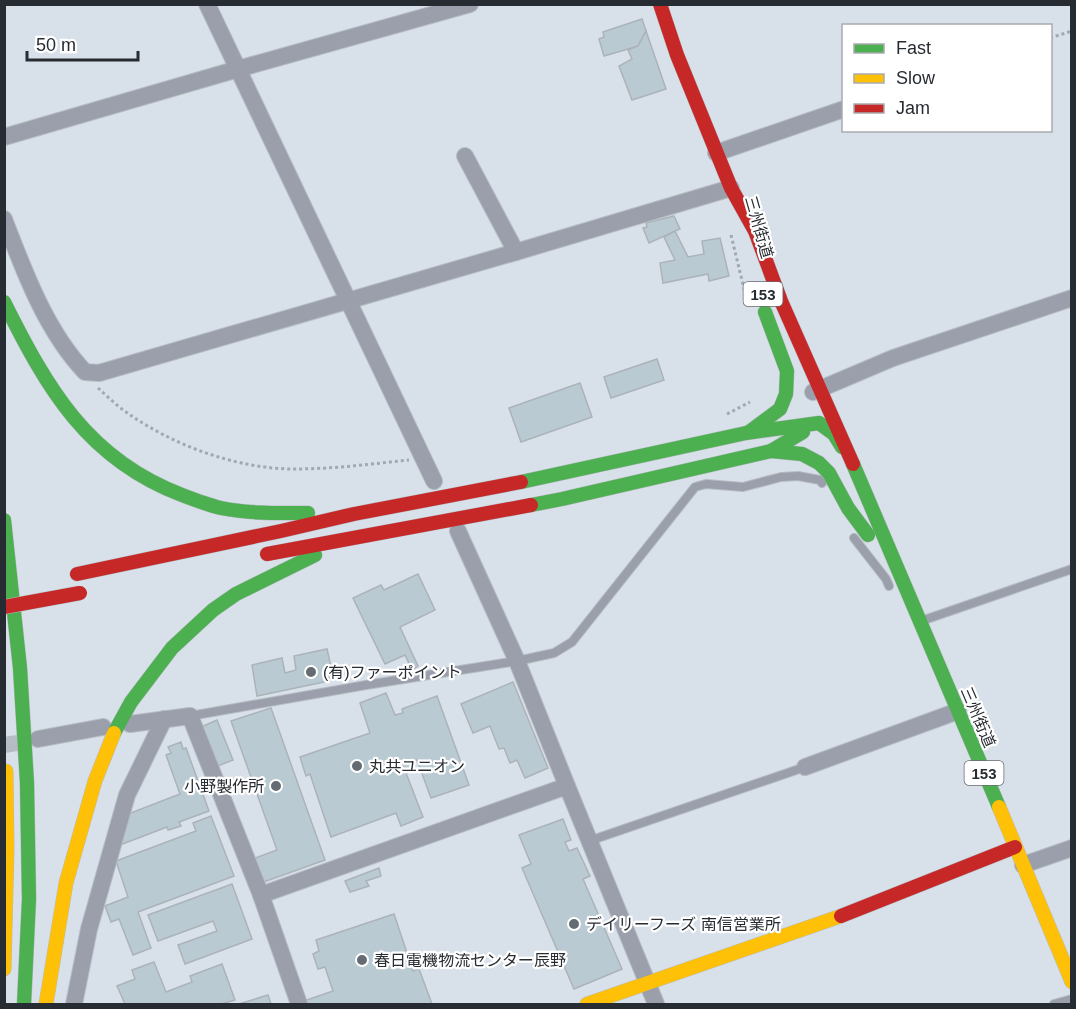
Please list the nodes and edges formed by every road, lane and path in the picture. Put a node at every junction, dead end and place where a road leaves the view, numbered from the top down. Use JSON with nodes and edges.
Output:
{"nodes":[{"id":1,"x":207,"y":4,"type":"edge"},
{"id":2,"x":470,"y":4,"type":"edge"},
{"id":3,"x":660,"y":4,"type":"edge"},
{"id":4,"x":1071,"y":30,"type":"edge"},
{"id":5,"x":1052,"y":37,"type":"edge"},
{"id":6,"x":238,"y":69,"type":"junction"},
{"id":7,"x":842,"y":109,"type":"edge"},
{"id":8,"x":4,"y":137,"type":"edge"},
{"id":9,"x":716,"y":153,"type":"junction"},
{"id":10,"x":465,"y":156,"type":"dead end"},
{"id":11,"x":731,"y":188,"type":"junction"},
{"id":12,"x":4,"y":219,"type":"edge"},
{"id":13,"x":729,"y":227,"type":"dead end"},
{"id":14,"x":516,"y":252,"type":"junction"},
{"id":15,"x":749,"y":255,"type":"dead end"},
{"id":16,"x":1071,"y":298,"type":"edge"},
{"id":17,"x":348,"y":301,"type":"junction"},
{"id":18,"x":758,"y":301,"type":"junction"},
{"id":19,"x":4,"y":302,"type":"edge"},
{"id":20,"x":85,"y":372,"type":"junction"},
{"id":21,"x":811,"y":399,"type":"junction"},
{"id":22,"x":754,"y":400,"type":"dead end"},
{"id":23,"x":722,"y":416,"type":"dead end"},
{"id":24,"x":746,"y":433,"type":"junction"},
{"id":25,"x":771,"y":451,"type":"junction"},
{"id":26,"x":423,"y":458,"type":"junction"},
{"id":27,"x":853,"y":464,"type":"junction"},
{"id":28,"x":434,"y":481,"type":"dead end"},
{"id":29,"x":825,"y":489,"type":"dead end"},
{"id":30,"x":354,"y":514,"type":"junction"},
{"id":31,"x":4,"y":520,"type":"edge"},
{"id":32,"x":458,"y":531,"type":"dead end"},
{"id":33,"x":851,"y":534,"type":"dead end"},
{"id":34,"x":868,"y":535,"type":"junction"},
{"id":35,"x":348,"y":539,"type":"junction"},
{"id":36,"x":254,"y":557,"type":"dead end"},
{"id":37,"x":895,"y":566,"type":"junction"},
{"id":38,"x":1071,"y":569,"type":"edge"},
{"id":39,"x":71,"y":575,"type":"dead end"},
{"id":40,"x":25,"y":583,"type":"dead end"},
{"id":41,"x":4,"y":587,"type":"edge"},
{"id":42,"x":86,"y":592,"type":"dead end"},
{"id":43,"x":894,"y":598,"type":"dead end"},
{"id":44,"x":4,"y":607,"type":"edge"},
{"id":45,"x":916,"y":622,"type":"junction"},
{"id":46,"x":518,"y":661,"type":"junction"},
{"id":47,"x":958,"y":711,"type":"junction"},
{"id":48,"x":190,"y":716,"type":"junction"},
{"id":49,"x":164,"y":719,"type":"junction"},
{"id":50,"x":130,"y":724,"type":"dead end"},
{"id":51,"x":103,"y":727,"type":"dead end"},
{"id":52,"x":38,"y":740,"type":"tunnel mouth"},
{"id":53,"x":5,"y":760,"type":"edge"},
{"id":54,"x":805,"y":767,"type":"joint"},
{"id":55,"x":5,"y":780,"type":"edge"},
{"id":56,"x":567,"y":786,"type":"junction"},
{"id":57,"x":589,"y":841,"type":"junction"},
{"id":58,"x":1015,"y":847,"type":"junction"},
{"id":59,"x":1071,"y":848,"type":"edge"},
{"id":60,"x":1023,"y":865,"type":"junction"},
{"id":61,"x":261,"y":895,"type":"junction"},
{"id":62,"x":4,"y":969,"type":"edge"},
{"id":63,"x":1071,"y":982,"type":"edge"},
{"id":64,"x":647,"y":983,"type":"junction"},
{"id":65,"x":1071,"y":999,"type":"edge"},
{"id":66,"x":24,"y":1005,"type":"edge"},
{"id":67,"x":46,"y":1005,"type":"edge"},
{"id":68,"x":74,"y":1005,"type":"edge"},
{"id":69,"x":299,"y":1005,"type":"edge"},
{"id":70,"x":587,"y":1005,"type":"edge"},
{"id":71,"x":656,"y":1005,"type":"edge"},
{"id":72,"x":1054,"y":1005,"type":"edge"}],
"edges":[{"from":1,"to":6,"type":"street"},
{"from":2,"to":6,"type":"street"},
{"from":3,"to":9,"type":"main road","name":"三州街道","number":"153"},
{"from":4,"to":5,"type":"path"},
{"from":6,"to":8,"type":"street"},
{"from":6,"to":17,"type":"street"},
{"from":7,"to":9,"type":"street"},
{"from":9,"to":11,"type":"main road","name":"三州街道","number":"153"},
{"from":10,"to":14,"type":"street"},
{"from":11,"to":14,"type":"street"},
{"from":11,"to":15,"type":"main road","name":"三州街道","number":"153"},
{"from":11,"to":21,"type":"main road","name":"三州街道","number":"153"},
{"from":12,"to":20,"type":"street"},
{"from":13,"to":18,"type":"path"},
{"from":14,"to":17,"type":"street"},
{"from":16,"to":21,"type":"street"},
{"from":17,"to":20,"type":"street"},
{"from":17,"to":26,"type":"street"},
{"from":18,"to":21,"type":"main road","name":"三州街道","number":"153"},
{"from":18,"to":24,"type":"main road"},
{"from":19,"to":30,"type":"main road"},
{"from":20,"to":26,"type":"path"},
{"from":21,"to":24,"type":"main road"},
{"from":21,"to":25,"type":"main road"},
{"from":21,"to":27,"type":"main road","name":"三州街道","number":"153"},
{"from":21,"to":27,"type":"main road"},
{"from":21,"to":34,"type":"main road","name":"三州街道","number":"153"},
{"from":22,"to":23,"type":"path"},
{"from":24,"to":30,"type":"main road"},
{"from":25,"to":34,"type":"main road"},
{"from":25,"to":35,"type":"main road"},
{"from":26,"to":28,"type":"street"},
{"from":27,"to":37,"type":"main road","name":"三州街道","number":"153"},
{"from":29,"to":46,"type":"lane"},
{"from":30,"to":39,"type":"main road"},
{"from":31,"to":66,"type":"main road"},
{"from":32,"to":46,"type":"street"},
{"from":33,"to":43,"type":"lane"},
{"from":34,"to":37,"type":"main road","name":"三州街道","number":"153"},
{"from":35,"to":36,"type":"main road"},
{"from":35,"to":67,"type":"main road"},
{"from":37,"to":45,"type":"main road","name":"三州街道","number":"153"},
{"from":38,"to":45,"type":"lane"},
{"from":40,"to":41,"type":"main road"},
{"from":42,"to":44,"type":"main road","bridge":true},
{"from":45,"to":47,"type":"main road","name":"三州街道","number":"153"},
{"from":46,"to":48,"type":"lane"},
{"from":46,"to":56,"type":"street"},
{"from":47,"to":54,"type":"street"},
{"from":47,"to":58,"type":"main road","name":"三州街道","number":"153"},
{"from":48,"to":49,"type":"street"},
{"from":48,"to":61,"type":"street"},
{"from":49,"to":50,"type":"street"},
{"from":49,"to":68,"type":"street"},
{"from":51,"to":52,"type":"street"},
{"from":53,"to":55,"type":"main road"},
{"from":54,"to":57,"type":"lane"},
{"from":55,"to":62,"type":"main road"},
{"from":56,"to":57,"type":"street"},
{"from":56,"to":61,"type":"street"},
{"from":57,"to":64,"type":"street"},
{"from":58,"to":60,"type":"main road","name":"三州街道","number":"153"},
{"from":58,"to":64,"type":"main road"},
{"from":59,"to":60,"type":"street"},
{"from":60,"to":63,"type":"main road","name":"三州街道","number":"153"},
{"from":61,"to":69,"type":"street"},
{"from":64,"to":70,"type":"main road"},
{"from":64,"to":71,"type":"street"},
{"from":65,"to":72,"type":"lane"}]}
